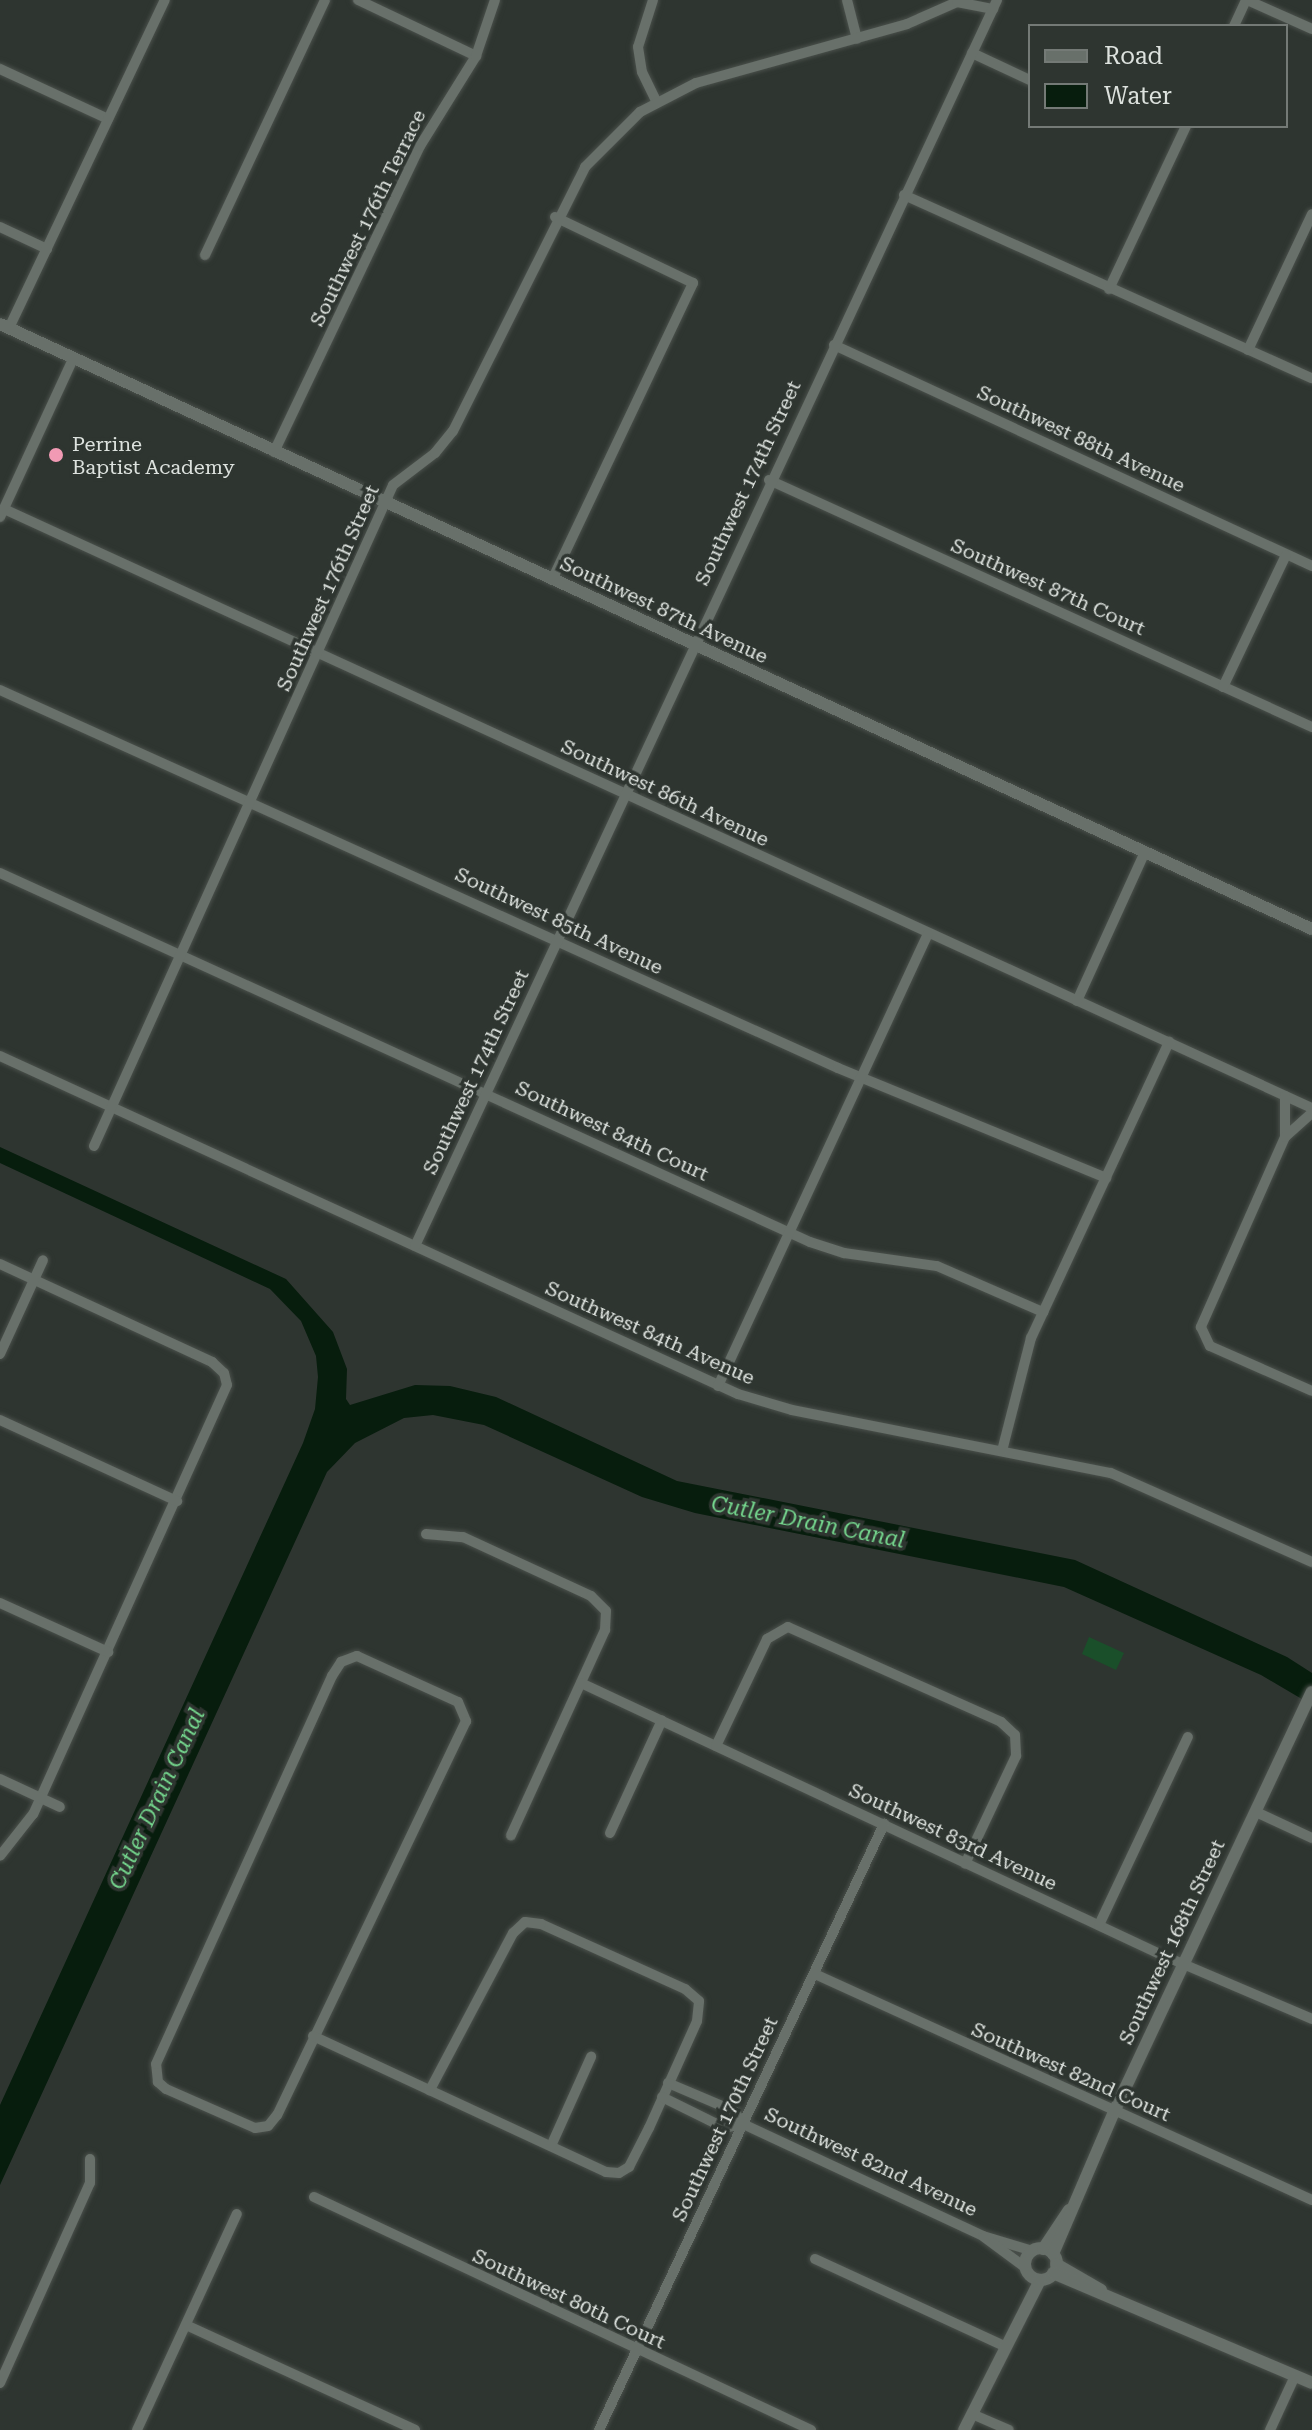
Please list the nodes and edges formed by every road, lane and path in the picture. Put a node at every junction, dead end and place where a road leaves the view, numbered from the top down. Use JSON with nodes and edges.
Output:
{"nodes":[{"id":1,"x":165,"y":0,"type":"edge"},
{"id":2,"x":325,"y":0,"type":"edge"},
{"id":3,"x":358,"y":0,"type":"edge"},
{"id":4,"x":495,"y":0,"type":"edge"},
{"id":5,"x":653,"y":0,"type":"edge"},
{"id":6,"x":847,"y":0,"type":"edge"},
{"id":7,"x":1247,"y":0,"type":"edge"},
{"id":8,"x":957,"y":1,"type":"edge"},
{"id":9,"x":995,"y":5,"type":"edge"},
{"id":10,"x":1235,"y":24,"type":"edge"},
{"id":11,"x":1312,"y":29,"type":"edge"},
{"id":12,"x":857,"y":39,"type":"junction"},
{"id":13,"x":972,"y":53,"type":"junction"},
{"id":14,"x":476,"y":56,"type":"junction"},
{"id":15,"x":0,"y":69,"type":"edge"},
{"id":16,"x":1028,"y":79,"type":"edge"},
{"id":17,"x":656,"y":101,"type":"junction"},
{"id":18,"x":108,"y":119,"type":"junction"},
{"id":19,"x":1185,"y":128,"type":"edge"},
{"id":20,"x":904,"y":195,"type":"junction"},
{"id":21,"x":1312,"y":214,"type":"edge"},
{"id":22,"x":555,"y":217,"type":"junction"},
{"id":23,"x":0,"y":227,"type":"edge"},
{"id":24,"x":47,"y":249,"type":"junction"},
{"id":25,"x":205,"y":255,"type":"dead end"},
{"id":26,"x":1109,"y":289,"type":"junction"},
{"id":27,"x":4,"y":326,"type":"edge"},
{"id":28,"x":834,"y":345,"type":"junction"},
{"id":29,"x":1248,"y":350,"type":"junction"},
{"id":30,"x":73,"y":359,"type":"junction"},
{"id":31,"x":1312,"y":378,"type":"edge"},
{"id":32,"x":274,"y":452,"type":"junction"},
{"id":33,"x":769,"y":480,"type":"junction"},
{"id":34,"x":385,"y":502,"type":"junction"},
{"id":35,"x":2,"y":513,"type":"edge"},
{"id":36,"x":1286,"y":555,"type":"junction"},
{"id":37,"x":1312,"y":566,"type":"edge"},
{"id":38,"x":552,"y":580,"type":"junction"},
{"id":39,"x":692,"y":645,"type":"junction"},
{"id":40,"x":317,"y":654,"type":"junction"},
{"id":41,"x":1223,"y":687,"type":"junction"},
{"id":42,"x":0,"y":690,"type":"edge"},
{"id":43,"x":1312,"y":727,"type":"edge"},
{"id":44,"x":624,"y":792,"type":"junction"},
{"id":45,"x":251,"y":803,"type":"junction"},
{"id":46,"x":1144,"y":854,"type":"junction"},
{"id":47,"x":0,"y":873,"type":"edge"},
{"id":48,"x":1312,"y":929,"type":"edge"},
{"id":49,"x":928,"y":934,"type":"junction"},
{"id":50,"x":556,"y":940,"type":"junction"},
{"id":51,"x":181,"y":955,"type":"junction"},
{"id":52,"x":1077,"y":1001,"type":"junction"},
{"id":53,"x":1169,"y":1042,"type":"junction"},
{"id":54,"x":0,"y":1056,"type":"edge"},
{"id":55,"x":862,"y":1078,"type":"junction"},
{"id":56,"x":486,"y":1094,"type":"junction"},
{"id":57,"x":1285,"y":1096,"type":"junction"},
{"id":58,"x":112,"y":1108,"type":"junction"},
{"id":59,"x":1312,"y":1111,"type":"edge"},
{"id":60,"x":1285,"y":1137,"type":"junction"},
{"id":61,"x":94,"y":1146,"type":"dead end"},
{"id":62,"x":1106,"y":1178,"type":"junction"},
{"id":63,"x":790,"y":1232,"type":"junction"},
{"id":64,"x":415,"y":1246,"type":"junction"},
{"id":65,"x":43,"y":1260,"type":"dead end"},
{"id":66,"x":0,"y":1264,"type":"edge"},
{"id":67,"x":34,"y":1280,"type":"junction"},
{"id":68,"x":1043,"y":1312,"type":"junction"},
{"id":69,"x":0,"y":1354,"type":"edge"},
{"id":70,"x":718,"y":1386,"type":"junction"},
{"id":71,"x":1312,"y":1391,"type":"edge"},
{"id":72,"x":0,"y":1420,"type":"edge"},
{"id":73,"x":1002,"y":1451,"type":"junction"},
{"id":74,"x":177,"y":1501,"type":"junction"},
{"id":75,"x":426,"y":1534,"type":"dead end"},
{"id":76,"x":1312,"y":1562,"type":"edge"},
{"id":77,"x":0,"y":1603,"type":"edge"},
{"id":78,"x":108,"y":1652,"type":"junction"},
{"id":79,"x":581,"y":1683,"type":"junction"},
{"id":80,"x":1312,"y":1692,"type":"edge"},
{"id":81,"x":662,"y":1720,"type":"junction"},
{"id":82,"x":1188,"y":1737,"type":"dead end"},
{"id":83,"x":716,"y":1746,"type":"junction"},
{"id":84,"x":0,"y":1779,"type":"edge"},
{"id":85,"x":40,"y":1798,"type":"junction"},
{"id":86,"x":60,"y":1807,"type":"dead end"},
{"id":87,"x":1256,"y":1812,"type":"junction"},
{"id":88,"x":884,"y":1824,"type":"junction"},
{"id":89,"x":610,"y":1833,"type":"dead end"},
{"id":90,"x":511,"y":1835,"type":"dead end"},
{"id":91,"x":1312,"y":1838,"type":"edge"},
{"id":92,"x":0,"y":1856,"type":"edge"},
{"id":93,"x":965,"y":1864,"type":"junction"},
{"id":94,"x":1099,"y":1925,"type":"junction"},
{"id":95,"x":1184,"y":1963,"type":"junction"},
{"id":96,"x":817,"y":1975,"type":"junction"},
{"id":97,"x":1312,"y":2019,"type":"edge"},
{"id":98,"x":313,"y":2036,"type":"junction"},
{"id":99,"x":591,"y":2057,"type":"dead end"},
{"id":100,"x":668,"y":2083,"type":"junction"},
{"id":101,"x":430,"y":2090,"type":"junction"},
{"id":102,"x":662,"y":2097,"type":"junction"},
{"id":103,"x":1114,"y":2112,"type":"junction"},
{"id":104,"x":743,"y":2124,"type":"junction"},
{"id":105,"x":551,"y":2146,"type":"junction"},
{"id":106,"x":90,"y":2159,"type":"dead end"},
{"id":107,"x":314,"y":2197,"type":"dead end"},
{"id":108,"x":1312,"y":2200,"type":"edge"},
{"id":109,"x":237,"y":2214,"type":"dead end"},
{"id":110,"x":983,"y":2236,"type":"junction"},
{"id":111,"x":1048,"y":2258,"type":"junction"},
{"id":112,"x":815,"y":2259,"type":"dead end"},
{"id":113,"x":1032,"y":2275,"type":"junction"},
{"id":114,"x":186,"y":2325,"type":"junction"},
{"id":115,"x":1004,"y":2346,"type":"junction"},
{"id":116,"x":636,"y":2349,"type":"junction"},
{"id":117,"x":1295,"y":2376,"type":"junction"},
{"id":118,"x":0,"y":2383,"type":"edge"},
{"id":119,"x":1312,"y":2383,"type":"edge"},
{"id":120,"x":972,"y":2414,"type":"junction"},
{"id":121,"x":137,"y":2430,"type":"edge"},
{"id":122,"x":415,"y":2430,"type":"edge"},
{"id":123,"x":599,"y":2430,"type":"edge"},
{"id":124,"x":811,"y":2430,"type":"edge"},
{"id":125,"x":964,"y":2430,"type":"edge"},
{"id":126,"x":1009,"y":2430,"type":"edge"},
{"id":127,"x":1270,"y":2430,"type":"edge"}],
"edges":[{"from":1,"to":18,"type":"street"},
{"from":2,"to":25,"type":"street"},
{"from":3,"to":14,"type":"street"},
{"from":4,"to":14,"type":"street","name":"Southwest 176th Terrace"},
{"from":5,"to":17,"type":"street"},
{"from":6,"to":12,"type":"street"},
{"from":7,"to":10,"type":"street"},
{"from":7,"to":11,"type":"street"},
{"from":8,"to":9,"type":"street"},
{"from":8,"to":12,"type":"street","name":"Southwest 176th Street"},
{"from":9,"to":13,"type":"street","name":"Southwest 174th Street"},
{"from":12,"to":17,"type":"street","name":"Southwest 176th Street"},
{"from":13,"to":16,"type":"street"},
{"from":13,"to":20,"type":"street","name":"Southwest 174th Street"},
{"from":14,"to":32,"type":"street","name":"Southwest 176th Terrace"},
{"from":15,"to":18,"type":"street"},
{"from":17,"to":22,"type":"street","name":"Southwest 176th Street"},
{"from":18,"to":24,"type":"street"},
{"from":19,"to":26,"type":"street"},
{"from":20,"to":26,"type":"street"},
{"from":20,"to":28,"type":"street","name":"Southwest 174th Street"},
{"from":21,"to":29,"type":"street"},
{"from":22,"to":34,"type":"street","name":"Southwest 176th Street"},
{"from":22,"to":38,"type":"street"},
{"from":23,"to":24,"type":"street"},
{"from":24,"to":27,"type":"street"},
{"from":26,"to":29,"type":"street"},
{"from":27,"to":30,"type":"street","name":"Southwest 87th Avenue"},
{"from":28,"to":33,"type":"street","name":"Southwest 174th Street"},
{"from":28,"to":36,"type":"street","name":"Southwest 88th Avenue"},
{"from":29,"to":31,"type":"street"},
{"from":30,"to":32,"type":"street","name":"Southwest 87th Avenue"},
{"from":30,"to":35,"type":"street"},
{"from":32,"to":34,"type":"street","name":"Southwest 87th Avenue"},
{"from":33,"to":39,"type":"street","name":"Southwest 174th Street"},
{"from":33,"to":41,"type":"street","name":"Southwest 87th Court"},
{"from":34,"to":38,"type":"street","name":"Southwest 87th Avenue"},
{"from":34,"to":40,"type":"street","name":"Southwest 176th Street"},
{"from":35,"to":40,"type":"street","name":"Southwest 86th Avenue"},
{"from":36,"to":37,"type":"street","name":"Southwest 88th Avenue"},
{"from":36,"to":41,"type":"street"},
{"from":38,"to":39,"type":"street","name":"Southwest 87th Avenue"},
{"from":39,"to":44,"type":"street","name":"Southwest 174th Street"},
{"from":39,"to":46,"type":"street","name":"Southwest 87th Avenue"},
{"from":40,"to":44,"type":"street","name":"Southwest 86th Avenue"},
{"from":40,"to":45,"type":"street","name":"Southwest 176th Street"},
{"from":41,"to":43,"type":"street","name":"Southwest 87th Court"},
{"from":42,"to":45,"type":"street","name":"Southwest 85th Avenue"},
{"from":44,"to":49,"type":"street","name":"Southwest 86th Avenue"},
{"from":44,"to":50,"type":"street","name":"Southwest 174th Street"},
{"from":45,"to":50,"type":"street","name":"Southwest 85th Avenue"},
{"from":45,"to":51,"type":"street","name":"Southwest 176th Street"},
{"from":46,"to":48,"type":"street","name":"Southwest 87th Avenue"},
{"from":46,"to":52,"type":"street"},
{"from":47,"to":51,"type":"street","name":"Southwest 84th Court"},
{"from":49,"to":52,"type":"street","name":"Southwest 86th Avenue"},
{"from":49,"to":55,"type":"street"},
{"from":50,"to":55,"type":"street","name":"Southwest 85th Avenue"},
{"from":50,"to":56,"type":"street","name":"Southwest 174th Street"},
{"from":51,"to":56,"type":"street","name":"Southwest 84th Court"},
{"from":51,"to":58,"type":"street","name":"Southwest 176th Street"},
{"from":52,"to":53,"type":"street","name":"Southwest 86th Avenue"},
{"from":53,"to":57,"type":"street","name":"Southwest 86th Avenue"},
{"from":53,"to":62,"type":"street"},
{"from":54,"to":58,"type":"street","name":"Southwest 84th Avenue"},
{"from":55,"to":62,"type":"street","name":"Southwest 85th Avenue"},
{"from":55,"to":63,"type":"street"},
{"from":56,"to":63,"type":"street","name":"Southwest 84th Court"},
{"from":56,"to":64,"type":"street","name":"Southwest 174th Street"},
{"from":57,"to":59,"type":"street","name":"Southwest 86th Avenue"},
{"from":57,"to":60,"type":"street"},
{"from":58,"to":61,"type":"street","name":"Southwest 176th Street"},
{"from":58,"to":64,"type":"street","name":"Southwest 84th Avenue"},
{"from":59,"to":60,"type":"street"},
{"from":60,"to":71,"type":"street"},
{"from":62,"to":68,"type":"street"},
{"from":63,"to":68,"type":"street","name":"Southwest 84th Court"},
{"from":63,"to":70,"type":"street"},
{"from":64,"to":70,"type":"street","name":"Southwest 84th Avenue"},
{"from":65,"to":67,"type":"street"},
{"from":66,"to":67,"type":"street"},
{"from":67,"to":69,"type":"street"},
{"from":67,"to":74,"type":"street"},
{"from":68,"to":73,"type":"street"},
{"from":70,"to":73,"type":"street","name":"Southwest 84th Avenue"},
{"from":72,"to":74,"type":"street"},
{"from":73,"to":76,"type":"street","name":"Southwest 84th Avenue"},
{"from":74,"to":78,"type":"street"},
{"from":75,"to":79,"type":"street"},
{"from":77,"to":78,"type":"street"},
{"from":78,"to":85,"type":"street"},
{"from":79,"to":81,"type":"street","name":"Southwest 83rd Avenue"},
{"from":79,"to":90,"type":"street"},
{"from":80,"to":87,"type":"street","name":"Southwest 168th Street"},
{"from":81,"to":83,"type":"street","name":"Southwest 83rd Avenue"},
{"from":81,"to":89,"type":"street"},
{"from":82,"to":94,"type":"street"},
{"from":83,"to":88,"type":"street","name":"Southwest 83rd Avenue"},
{"from":83,"to":93,"type":"street"},
{"from":84,"to":85,"type":"street"},
{"from":85,"to":86,"type":"street"},
{"from":85,"to":92,"type":"street"},
{"from":87,"to":91,"type":"street"},
{"from":87,"to":95,"type":"street","name":"Southwest 168th Street"},
{"from":88,"to":93,"type":"street","name":"Southwest 83rd Avenue"},
{"from":88,"to":96,"type":"street","name":"Southwest 170th Street"},
{"from":93,"to":94,"type":"street","name":"Southwest 83rd Avenue"},
{"from":94,"to":95,"type":"street","name":"Southwest 83rd Avenue"},
{"from":95,"to":97,"type":"street","name":"Southwest 83rd Avenue"},
{"from":95,"to":103,"type":"street","name":"Southwest 168th Street"},
{"from":96,"to":103,"type":"street","name":"Southwest 82nd Court"},
{"from":96,"to":104,"type":"street","name":"Southwest 170th Street"},
{"from":98,"to":98,"type":"street"},
{"from":98,"to":101,"type":"street"},
{"from":99,"to":105,"type":"street"},
{"from":100,"to":101,"type":"street"},
{"from":100,"to":102,"type":"street"},
{"from":100,"to":104,"type":"street","name":"Southwest 82nd Avenue"},
{"from":101,"to":105,"type":"street"},
{"from":102,"to":104,"type":"street","name":"Southwest 82nd Avenue"},
{"from":102,"to":105,"type":"street"},
{"from":103,"to":108,"type":"street","name":"Southwest 82nd Court"},
{"from":103,"to":111,"type":"street","name":"Southwest 168th Street"},
{"from":104,"to":110,"type":"street","name":"Southwest 82nd Avenue"},
{"from":104,"to":116,"type":"street","name":"Southwest 170th Street"},
{"from":106,"to":118,"type":"street"},
{"from":107,"to":116,"type":"street","name":"Southwest 80th Court"},
{"from":109,"to":114,"type":"street"},
{"from":110,"to":111,"type":"street","name":"Southwest 82nd Avenue"},
{"from":110,"to":113,"type":"street","name":"Southwest 82nd Avenue"},
{"from":111,"to":113,"type":"street","name":"Southwest 168th Street"},
{"from":111,"to":113,"type":"street"},
{"from":111,"to":117,"type":"street","name":"Southwest 82nd Avenue"},
{"from":112,"to":115,"type":"street"},
{"from":113,"to":115,"type":"street"},
{"from":114,"to":121,"type":"street"},
{"from":114,"to":122,"type":"street"},
{"from":115,"to":120,"type":"street"},
{"from":116,"to":123,"type":"street","name":"Southwest 170th Street"},
{"from":116,"to":124,"type":"street","name":"Southwest 80th Court"},
{"from":117,"to":119,"type":"street","name":"Southwest 82nd Avenue"},
{"from":117,"to":127,"type":"street"},
{"from":120,"to":125,"type":"street"},
{"from":120,"to":126,"type":"street"}]}
